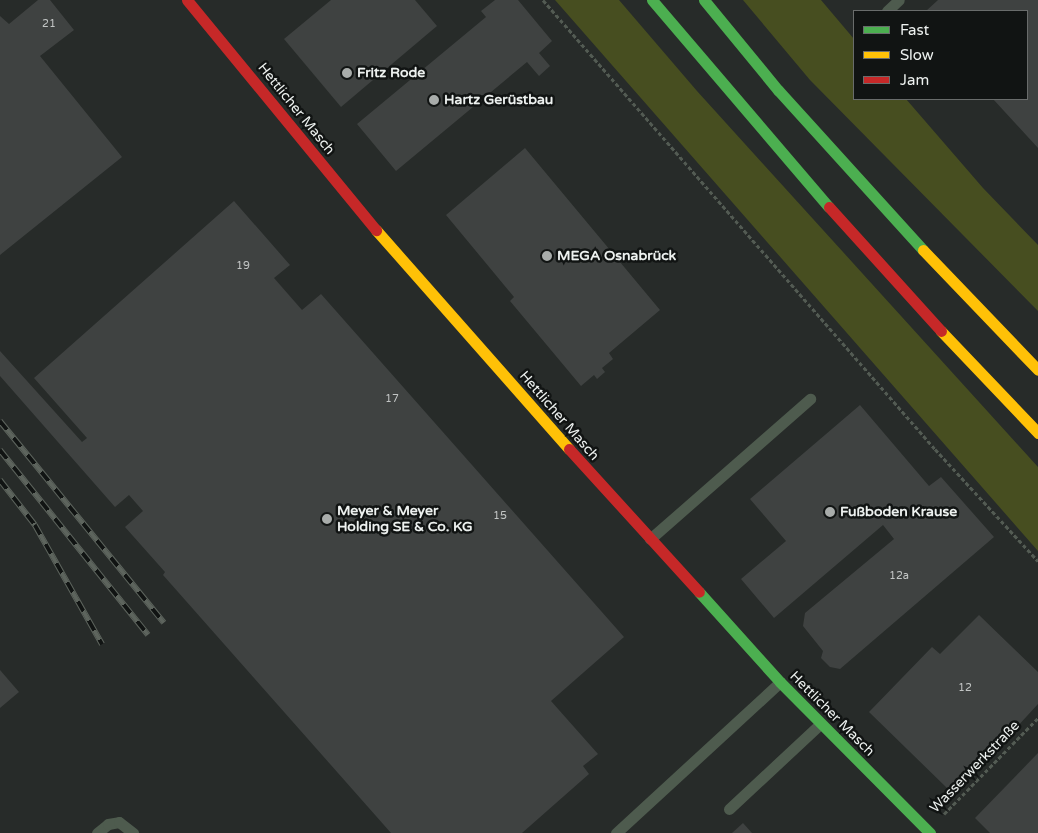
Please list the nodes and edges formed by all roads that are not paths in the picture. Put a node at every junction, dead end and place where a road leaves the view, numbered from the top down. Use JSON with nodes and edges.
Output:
{"nodes":[{"id":1,"x":187,"y":0,"type":"edge"},
{"id":2,"x":652,"y":0,"type":"edge"},
{"id":3,"x":704,"y":0,"type":"edge"},
{"id":4,"x":899,"y":0,"type":"edge"},
{"id":5,"x":888,"y":10,"type":"edge"},
{"id":6,"x":1038,"y":370,"type":"edge"},
{"id":7,"x":810,"y":399,"type":"dead end"},
{"id":8,"x":1038,"y":433,"type":"edge"},
{"id":9,"x":650,"y":539,"type":"junction"},
{"id":10,"x":780,"y":682,"type":"junction"},
{"id":11,"x":820,"y":724,"type":"junction"},
{"id":12,"x":729,"y":809,"type":"dead end"},
{"id":13,"x":929,"y":832,"type":"edge"},
{"id":14,"x":96,"y":833,"type":"edge"},
{"id":15,"x":133,"y":833,"type":"edge"},
{"id":16,"x":616,"y":833,"type":"edge"}],
"edges":[{"from":1,"to":9,"type":"main road","name":"Hettlicher Masch"},
{"from":2,"to":8,"type":"main road"},
{"from":3,"to":6,"type":"main road"},
{"from":4,"to":5,"type":"lane"},
{"from":7,"to":9,"type":"lane"},
{"from":9,"to":10,"type":"main road","name":"Hettlicher Masch"},
{"from":10,"to":11,"type":"main road","name":"Hettlicher Masch"},
{"from":10,"to":16,"type":"lane"},
{"from":11,"to":12,"type":"lane"},
{"from":11,"to":13,"type":"main road","name":"Hettlicher Masch"},
{"from":14,"to":15,"type":"lane"}]}
